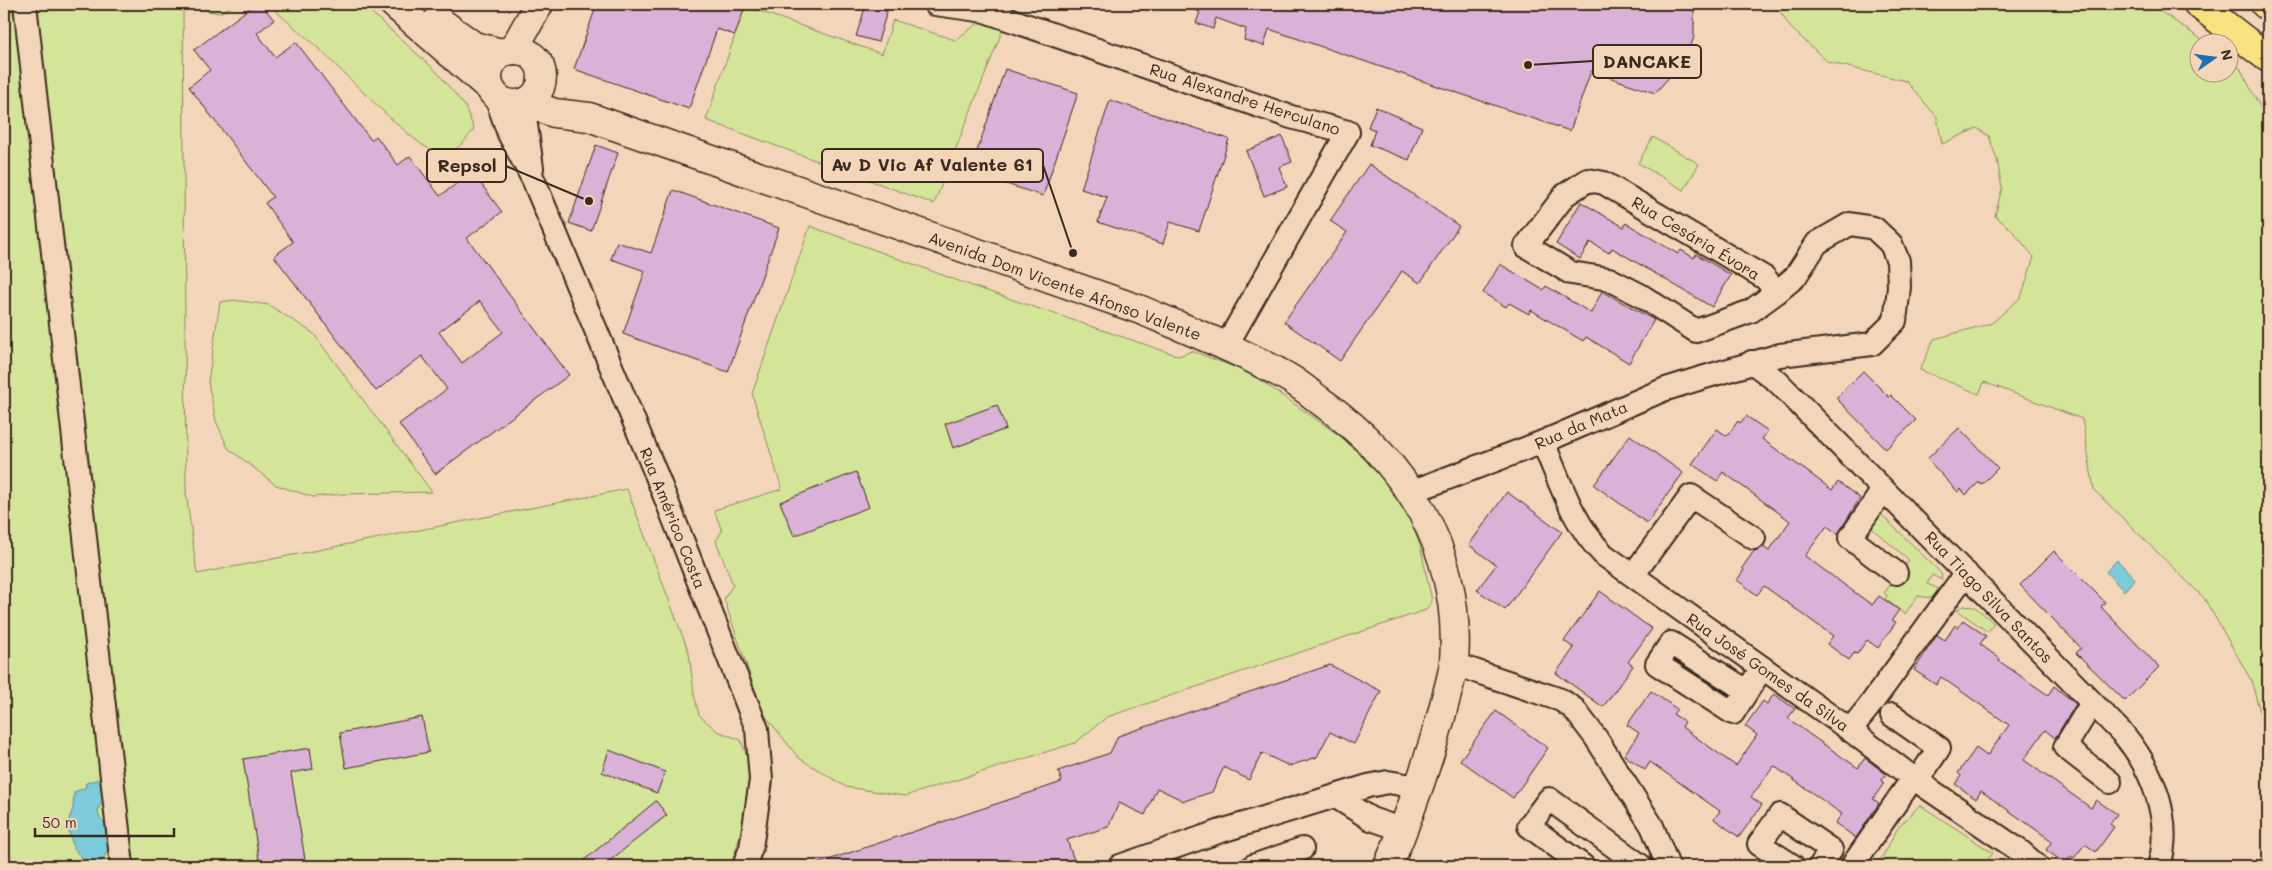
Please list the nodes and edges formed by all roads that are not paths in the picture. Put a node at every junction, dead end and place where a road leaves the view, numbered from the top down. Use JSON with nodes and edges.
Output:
{"nodes":[{"id":1,"x":25,"y":4,"type":"edge"},
{"id":2,"x":394,"y":4,"type":"edge"},
{"id":3,"x":418,"y":4,"type":"edge"},
{"id":4,"x":935,"y":4,"type":"edge"},
{"id":5,"x":2198,"y":4,"type":"edge"},
{"id":6,"x":2265,"y":4,"type":"edge"},
{"id":7,"x":538,"y":6,"type":"edge"},
{"id":8,"x":2268,"y":6,"type":"edge"},
{"id":9,"x":2268,"y":58,"type":"edge"},
{"id":10,"x":524,"y":59,"type":"junction"},
{"id":11,"x":493,"y":92,"type":"junction"},
{"id":12,"x":525,"y":102,"type":"junction"},
{"id":13,"x":589,"y":117,"type":"junction"},
{"id":14,"x":533,"y":179,"type":"junction"},
{"id":15,"x":1777,"y":292,"type":"junction"},
{"id":16,"x":1226,"y":346,"type":"junction"},
{"id":17,"x":1752,"y":362,"type":"junction"},
{"id":18,"x":1543,"y":442,"type":"junction"},
{"id":19,"x":1883,"y":490,"type":"junction"},
{"id":20,"x":1411,"y":492,"type":"junction"},
{"id":21,"x":1754,"y":538,"type":"dead end"},
{"id":22,"x":1896,"y":573,"type":"dead end"},
{"id":23,"x":1966,"y":573,"type":"junction"},
{"id":24,"x":1633,"y":575,"type":"junction"},
{"id":25,"x":1454,"y":664,"type":"junction"},
{"id":26,"x":1762,"y":668,"type":"junction"},
{"id":27,"x":1747,"y":691,"type":"dead end"},
{"id":28,"x":2092,"y":703,"type":"junction"},
{"id":29,"x":1892,"y":715,"type":"dead end"},
{"id":30,"x":1850,"y":730,"type":"junction"},
{"id":31,"x":1915,"y":779,"type":"junction"},
{"id":32,"x":2110,"y":782,"type":"dead end"},
{"id":33,"x":1418,"y":787,"type":"junction"},
{"id":34,"x":1336,"y":797,"type":"junction"},
{"id":35,"x":1404,"y":830,"type":"junction"},
{"id":36,"x":1302,"y":849,"type":"dead end"},
{"id":37,"x":1667,"y":863,"type":"edge"},
{"id":38,"x":2033,"y":865,"type":"edge"},
{"id":39,"x":122,"y":866,"type":"edge"},
{"id":40,"x":744,"y":866,"type":"edge"},
{"id":41,"x":1120,"y":866,"type":"edge"},
{"id":42,"x":1253,"y":866,"type":"edge"},
{"id":43,"x":1388,"y":866,"type":"edge"},
{"id":44,"x":1583,"y":866,"type":"edge"},
{"id":45,"x":1641,"y":866,"type":"edge"},
{"id":46,"x":1793,"y":866,"type":"edge"},
{"id":47,"x":1821,"y":866,"type":"edge"},
{"id":48,"x":1852,"y":866,"type":"edge"},
{"id":49,"x":2159,"y":866,"type":"edge"}],
"edges":[{"from":1,"to":39,"type":"street"},
{"from":2,"to":11,"type":"street"},
{"from":3,"to":10,"type":"street","name":"Avenida Dom Vicente Afonso Valente"},
{"from":4,"to":16,"type":"street","name":"Rua Alexandre Herculano"},
{"from":5,"to":9,"type":"highway"},
{"from":6,"to":8,"type":"highway"},
{"from":7,"to":10,"type":"street"},
{"from":10,"to":11,"type":"street"},
{"from":10,"to":12,"type":"street"},
{"from":10,"to":13,"type":"street","name":"Avenida Dom Vicente Afonso Valente"},
{"from":11,"to":12,"type":"street"},
{"from":11,"to":14,"type":"street"},
{"from":12,"to":13,"type":"street","name":"Avenida Dom Vicente Afonso Valente"},
{"from":12,"to":14,"type":"street"},
{"from":13,"to":16,"type":"street","name":"Avenida Dom Vicente Afonso Valente"},
{"from":14,"to":40,"type":"street","name":"Rua Américo Costa"},
{"from":15,"to":15,"type":"street","name":"Rua Cesária Évora"},
{"from":15,"to":17,"type":"street","name":"Rua da Mata"},
{"from":16,"to":20,"type":"street","name":"Avenida Dom Vicente Afonso Valente"},
{"from":17,"to":18,"type":"street","name":"Rua da Mata"},
{"from":17,"to":19,"type":"street","name":"Rua Tiago Silva Santos"},
{"from":18,"to":20,"type":"street","name":"Rua da Mata"},
{"from":18,"to":24,"type":"street","name":"Rua José Gomes da Silva"},
{"from":19,"to":22,"type":"street"},
{"from":19,"to":23,"type":"street","name":"Rua Tiago Silva Santos"},
{"from":20,"to":25,"type":"street","name":"Avenida Dom Vicente Afonso Valente"},
{"from":21,"to":24,"type":"street"},
{"from":23,"to":28,"type":"street","name":"Rua Tiago Silva Santos"},
{"from":23,"to":30,"type":"street"},
{"from":24,"to":26,"type":"street","name":"Rua José Gomes da Silva"},
{"from":25,"to":33,"type":"street","name":"Avenida Dom Vicente Afonso Valente"},
{"from":25,"to":37,"type":"street"},
{"from":26,"to":27,"type":"street"},
{"from":26,"to":30,"type":"street","name":"Rua José Gomes da Silva"},
{"from":28,"to":32,"type":"street"},
{"from":28,"to":49,"type":"street","name":"Rua Tiago Silva Santos"},
{"from":29,"to":31,"type":"street"},
{"from":30,"to":31,"type":"street","name":"Rua José Gomes da Silva"},
{"from":31,"to":38,"type":"street","name":"Rua José Gomes da Silva"},
{"from":31,"to":48,"type":"street"},
{"from":33,"to":34,"type":"street"},
{"from":33,"to":35,"type":"street","name":"Avenida Dom Vicente Afonso Valente"},
{"from":34,"to":35,"type":"street"},
{"from":34,"to":41,"type":"street"},
{"from":35,"to":43,"type":"street","name":"Avenida Dom Vicente Afonso Valente"},
{"from":36,"to":42,"type":"street"},
{"from":37,"to":45,"type":"street"},
{"from":44,"to":45,"type":"street"},
{"from":46,"to":47,"type":"street"}]}
